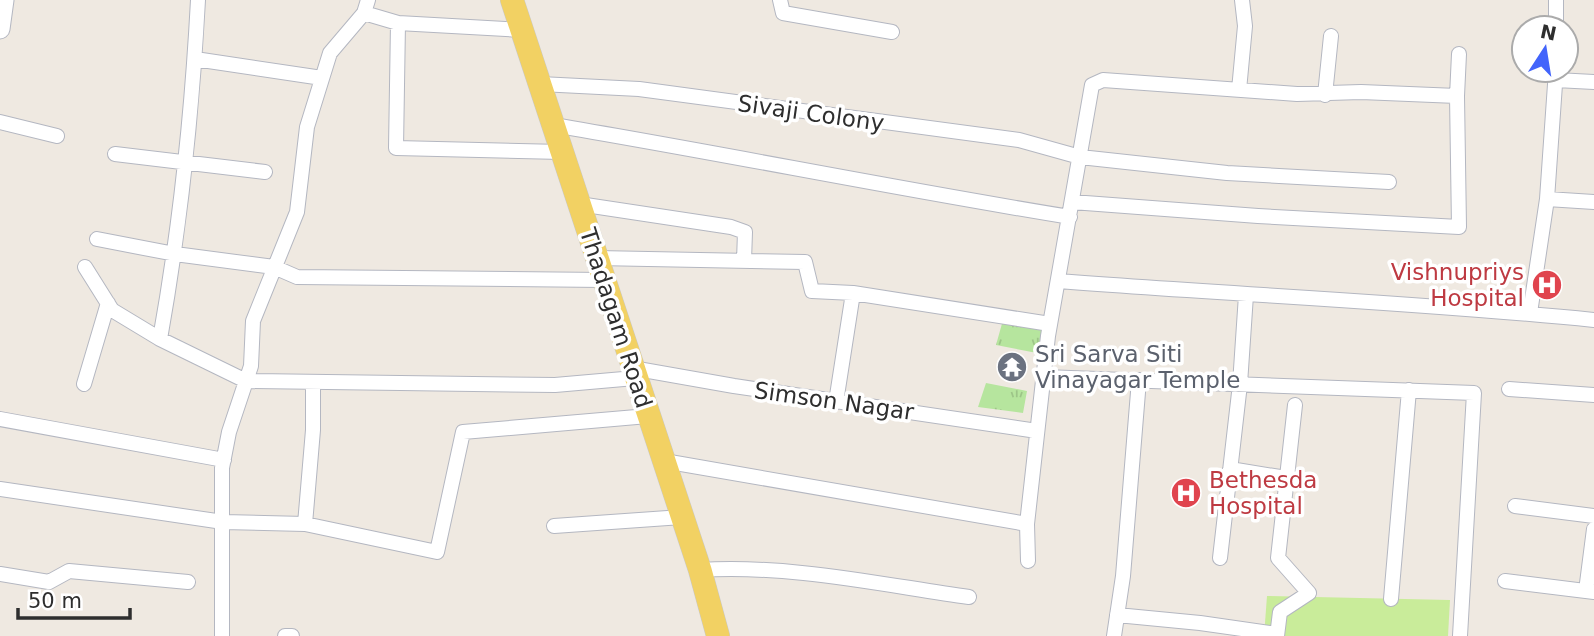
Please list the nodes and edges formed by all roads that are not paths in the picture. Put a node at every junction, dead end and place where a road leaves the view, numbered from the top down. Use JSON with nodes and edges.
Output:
{"nodes":[{"id":1,"x":4,"y":0,"type":"edge"},
{"id":2,"x":198,"y":0,"type":"edge"},
{"id":3,"x":512,"y":0,"type":"edge"},
{"id":4,"x":780,"y":0,"type":"edge"},
{"id":5,"x":1242,"y":0,"type":"edge"},
{"id":6,"x":366,"y":6,"type":"edge"},
{"id":7,"x":398,"y":23,"type":"junction"},
{"id":8,"x":0,"y":29,"type":"edge"},
{"id":9,"x":522,"y":30,"type":"junction"},
{"id":10,"x":892,"y":32,"type":"dead end"},
{"id":11,"x":1331,"y":36,"type":"dead end"},
{"id":12,"x":1459,"y":54,"type":"dead end"},
{"id":13,"x":195,"y":59,"type":"junction"},
{"id":14,"x":322,"y":78,"type":"junction"},
{"id":15,"x":540,"y":83,"type":"junction"},
{"id":16,"x":1555,"y":84,"type":"edge"},
{"id":17,"x":1239,"y":90,"type":"junction"},
{"id":18,"x":1325,"y":94,"type":"junction"},
{"id":19,"x":1457,"y":96,"type":"junction"},
{"id":20,"x":0,"y":122,"type":"edge"},
{"id":21,"x":553,"y":125,"type":"junction"},
{"id":22,"x":57,"y":136,"type":"dead end"},
{"id":23,"x":562,"y":152,"type":"junction"},
{"id":24,"x":115,"y":154,"type":"dead end"},
{"id":25,"x":1080,"y":157,"type":"junction"},
{"id":26,"x":185,"y":164,"type":"junction"},
{"id":27,"x":265,"y":172,"type":"dead end"},
{"id":28,"x":1389,"y":182,"type":"dead end"},
{"id":29,"x":1547,"y":199,"type":"junction"},
{"id":30,"x":1594,"y":202,"type":"edge"},
{"id":31,"x":579,"y":204,"type":"junction"},
{"id":32,"x":1071,"y":210,"type":"junction"},
{"id":33,"x":97,"y":239,"type":"dead end"},
{"id":34,"x":175,"y":254,"type":"junction"},
{"id":35,"x":744,"y":261,"type":"junction"},
{"id":36,"x":85,"y":267,"type":"dead end"},
{"id":37,"x":274,"y":267,"type":"junction"},
{"id":38,"x":600,"y":269,"type":"junction"},
{"id":39,"x":1059,"y":281,"type":"junction"},
{"id":40,"x":853,"y":293,"type":"junction"},
{"id":41,"x":1246,"y":295,"type":"junction"},
{"id":42,"x":108,"y":303,"type":"junction"},
{"id":43,"x":1530,"y":313,"type":"junction"},
{"id":44,"x":1594,"y":320,"type":"edge"},
{"id":45,"x":1050,"y":324,"type":"junction"},
{"id":46,"x":160,"y":339,"type":"junction"},
{"id":47,"x":634,"y":373,"type":"junction"},
{"id":48,"x":1044,"y":377,"type":"junction"},
{"id":49,"x":1139,"y":380,"type":"junction"},
{"id":50,"x":246,"y":382,"type":"junction"},
{"id":51,"x":313,"y":383,"type":"junction"},
{"id":52,"x":84,"y":384,"type":"dead end"},
{"id":53,"x":1240,"y":384,"type":"junction"},
{"id":54,"x":1509,"y":389,"type":"dead end"},
{"id":55,"x":1409,"y":390,"type":"junction"},
{"id":56,"x":1594,"y":395,"type":"edge"},
{"id":57,"x":836,"y":402,"type":"junction"},
{"id":58,"x":1295,"y":405,"type":"dead end"},
{"id":59,"x":648,"y":416,"type":"junction"},
{"id":60,"x":0,"y":419,"type":"edge"},
{"id":61,"x":1037,"y":431,"type":"junction"},
{"id":62,"x":224,"y":460,"type":"junction"},
{"id":63,"x":664,"y":461,"type":"junction"},
{"id":64,"x":1230,"y":469,"type":"junction"},
{"id":65,"x":1286,"y":478,"type":"junction"},
{"id":66,"x":0,"y":489,"type":"edge"},
{"id":67,"x":1515,"y":506,"type":"dead end"},
{"id":68,"x":1594,"y":516,"type":"edge"},
{"id":69,"x":682,"y":517,"type":"junction"},
{"id":70,"x":223,"y":522,"type":"junction"},
{"id":71,"x":305,"y":524,"type":"junction"},
{"id":72,"x":1027,"y":524,"type":"junction"},
{"id":73,"x":554,"y":526,"type":"dead end"},
{"id":74,"x":1594,"y":529,"type":"edge"},
{"id":75,"x":1220,"y":558,"type":"dead end"},
{"id":76,"x":1028,"y":561,"type":"dead end"},
{"id":77,"x":700,"y":570,"type":"junction"},
{"id":78,"x":0,"y":573,"type":"edge"},
{"id":79,"x":188,"y":582,"type":"dead end"},
{"id":80,"x":1505,"y":582,"type":"dead end"},
{"id":81,"x":1590,"y":592,"type":"edge"},
{"id":82,"x":969,"y":597,"type":"dead end"},
{"id":83,"x":1391,"y":599,"type":"dead end"},
{"id":84,"x":1116,"y":615,"type":"junction"},
{"id":85,"x":1277,"y":635,"type":"edge"},
{"id":86,"x":222,"y":636,"type":"edge"},
{"id":87,"x":285,"y":636,"type":"edge"},
{"id":88,"x":292,"y":636,"type":"edge"},
{"id":89,"x":718,"y":636,"type":"edge"},
{"id":90,"x":1114,"y":636,"type":"edge"},
{"id":91,"x":1460,"y":636,"type":"edge"}],
"edges":[{"from":1,"to":8,"type":"street"},
{"from":2,"to":13,"type":"street"},
{"from":3,"to":9,"type":"main road","name":"Thadagam Road"},
{"from":4,"to":10,"type":"street"},
{"from":5,"to":17,"type":"street"},
{"from":6,"to":7,"type":"street"},
{"from":6,"to":14,"type":"street"},
{"from":7,"to":9,"type":"street"},
{"from":7,"to":23,"type":"street"},
{"from":9,"to":15,"type":"main road","name":"Thadagam Road"},
{"from":11,"to":18,"type":"street"},
{"from":12,"to":19,"type":"street"},
{"from":13,"to":14,"type":"street"},
{"from":13,"to":26,"type":"street"},
{"from":14,"to":37,"type":"street"},
{"from":15,"to":21,"type":"main road","name":"Thadagam Road"},
{"from":15,"to":25,"type":"street","name":"Sivaji Colony"},
{"from":16,"to":29,"type":"street"},
{"from":17,"to":18,"type":"street"},
{"from":17,"to":25,"type":"street"},
{"from":18,"to":19,"type":"street"},
{"from":19,"to":32,"type":"street"},
{"from":20,"to":22,"type":"street"},
{"from":21,"to":23,"type":"main road","name":"Thadagam Road"},
{"from":21,"to":32,"type":"street"},
{"from":23,"to":31,"type":"main road","name":"Thadagam Road"},
{"from":24,"to":26,"type":"street"},
{"from":25,"to":28,"type":"street","name":"Sivaji Colony"},
{"from":25,"to":32,"type":"street"},
{"from":26,"to":27,"type":"street"},
{"from":26,"to":34,"type":"street"},
{"from":29,"to":30,"type":"street"},
{"from":29,"to":43,"type":"street"},
{"from":31,"to":35,"type":"street"},
{"from":31,"to":38,"type":"main road","name":"Thadagam Road"},
{"from":32,"to":39,"type":"street"},
{"from":33,"to":34,"type":"street"},
{"from":34,"to":37,"type":"street"},
{"from":34,"to":46,"type":"street"},
{"from":35,"to":38,"type":"street"},
{"from":35,"to":40,"type":"street"},
{"from":36,"to":42,"type":"street"},
{"from":37,"to":38,"type":"street"},
{"from":37,"to":50,"type":"street"},
{"from":38,"to":47,"type":"main road","name":"Thadagam Road"},
{"from":39,"to":41,"type":"street"},
{"from":39,"to":45,"type":"street"},
{"from":40,"to":45,"type":"street"},
{"from":40,"to":57,"type":"street"},
{"from":41,"to":43,"type":"street"},
{"from":41,"to":53,"type":"street"},
{"from":42,"to":46,"type":"street"},
{"from":42,"to":52,"type":"street"},
{"from":43,"to":44,"type":"street"},
{"from":45,"to":48,"type":"street"},
{"from":46,"to":50,"type":"street"},
{"from":47,"to":51,"type":"street","name":"Simson Nagar"},
{"from":47,"to":57,"type":"street","name":"Simson Nagar"},
{"from":47,"to":59,"type":"main road","name":"Thadagam Road"},
{"from":48,"to":49,"type":"street"},
{"from":48,"to":61,"type":"street"},
{"from":49,"to":53,"type":"street"},
{"from":49,"to":84,"type":"street"},
{"from":50,"to":51,"type":"street","name":"Simson Nagar"},
{"from":50,"to":62,"type":"street"},
{"from":51,"to":71,"type":"street"},
{"from":53,"to":55,"type":"street"},
{"from":53,"to":64,"type":"street"},
{"from":54,"to":56,"type":"street"},
{"from":55,"to":83,"type":"street"},
{"from":55,"to":91,"type":"street"},
{"from":57,"to":61,"type":"street","name":"Simson Nagar"},
{"from":58,"to":65,"type":"street"},
{"from":59,"to":63,"type":"main road","name":"Thadagam Road"},
{"from":59,"to":71,"type":"street"},
{"from":60,"to":62,"type":"street"},
{"from":61,"to":72,"type":"street"},
{"from":62,"to":70,"type":"street"},
{"from":63,"to":69,"type":"main road","name":"Thadagam Road"},
{"from":63,"to":72,"type":"street"},
{"from":64,"to":65,"type":"street"},
{"from":64,"to":75,"type":"street"},
{"from":65,"to":85,"type":"street"},
{"from":66,"to":70,"type":"street"},
{"from":67,"to":68,"type":"street"},
{"from":69,"to":73,"type":"street"},
{"from":69,"to":77,"type":"main road","name":"Thadagam Road"},
{"from":70,"to":71,"type":"street"},
{"from":70,"to":86,"type":"street"},
{"from":72,"to":76,"type":"street"},
{"from":74,"to":81,"type":"street"},
{"from":77,"to":82,"type":"street"},
{"from":77,"to":89,"type":"main road","name":"Thadagam Road"},
{"from":78,"to":79,"type":"street"},
{"from":80,"to":81,"type":"street"},
{"from":84,"to":85,"type":"street"},
{"from":84,"to":90,"type":"street"},
{"from":87,"to":88,"type":"street"}]}
